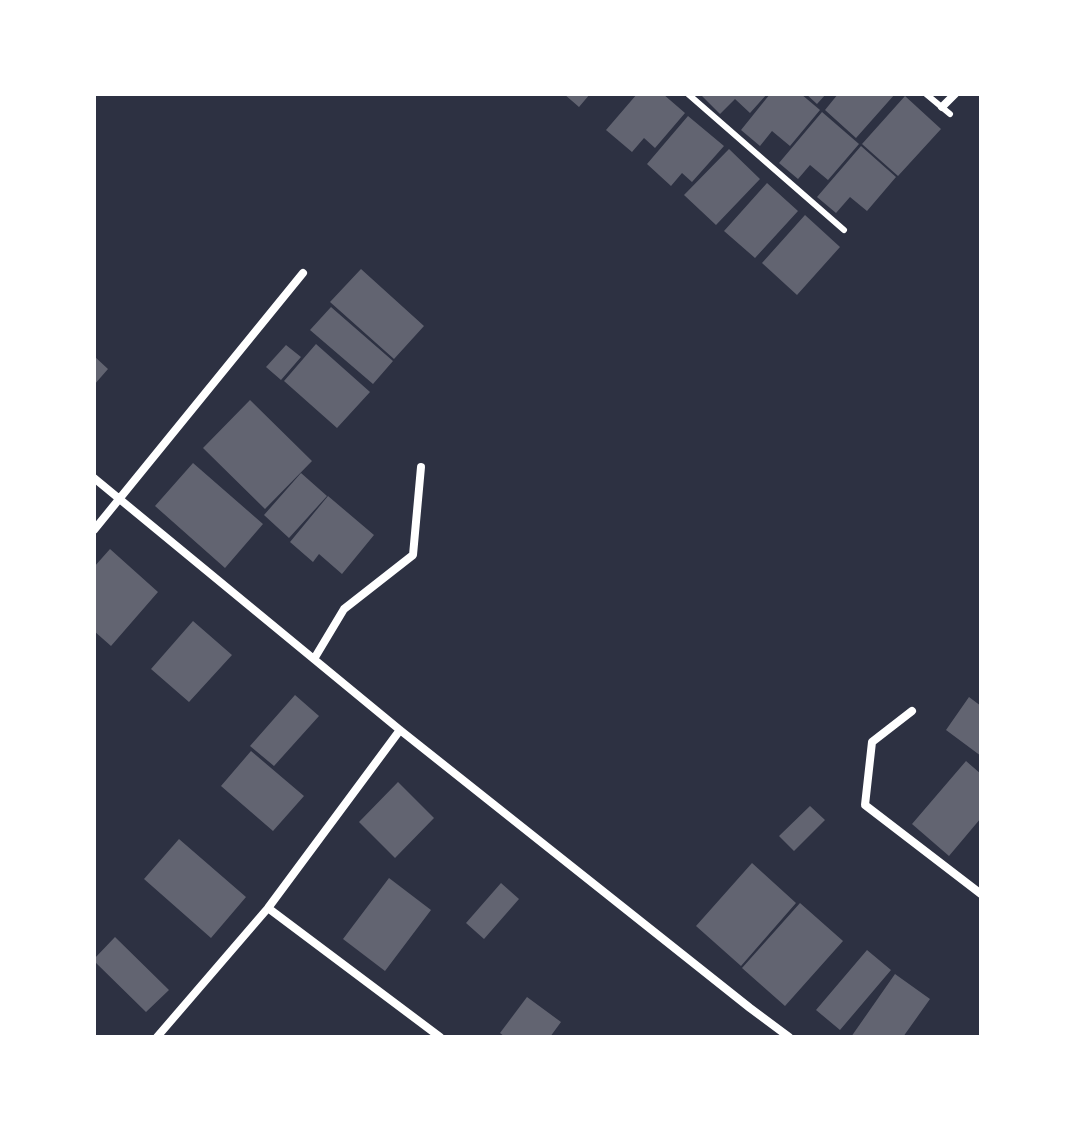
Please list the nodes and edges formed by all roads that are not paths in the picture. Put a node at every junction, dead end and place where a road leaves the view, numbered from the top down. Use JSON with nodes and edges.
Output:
{"nodes":[{"id":1,"x":688,"y":94,"type":"edge"},
{"id":2,"x":926,"y":94,"type":"edge"},
{"id":3,"x":955,"y":94,"type":"edge"},
{"id":4,"x":942,"y":107,"type":"junction"},
{"id":5,"x":950,"y":114,"type":"dead end"},
{"id":6,"x":844,"y":230,"type":"dead end"},
{"id":7,"x":303,"y":273,"type":"dead end"},
{"id":8,"x":421,"y":467,"type":"dead end"},
{"id":9,"x":94,"y":478,"type":"edge"},
{"id":10,"x":119,"y":498,"type":"junction"},
{"id":11,"x":94,"y":530,"type":"edge"},
{"id":12,"x":314,"y":659,"type":"junction"},
{"id":13,"x":912,"y":711,"type":"dead end"},
{"id":14,"x":400,"y":730,"type":"junction"},
{"id":15,"x":981,"y":894,"type":"edge"},
{"id":16,"x":268,"y":908,"type":"junction"},
{"id":17,"x":157,"y":1037,"type":"edge"},
{"id":18,"x":438,"y":1037,"type":"edge"},
{"id":19,"x":789,"y":1037,"type":"edge"}],
"edges":[{"from":1,"to":6,"type":"lane"},
{"from":2,"to":4,"type":"lane"},
{"from":3,"to":4,"type":"street"},
{"from":4,"to":5,"type":"lane"},
{"from":7,"to":10,"type":"street"},
{"from":8,"to":12,"type":"street"},
{"from":9,"to":10,"type":"street"},
{"from":10,"to":11,"type":"street"},
{"from":10,"to":12,"type":"street"},
{"from":12,"to":14,"type":"street"},
{"from":13,"to":15,"type":"street"},
{"from":14,"to":16,"type":"street"},
{"from":14,"to":19,"type":"street"},
{"from":16,"to":17,"type":"street"},
{"from":16,"to":18,"type":"street"}]}
